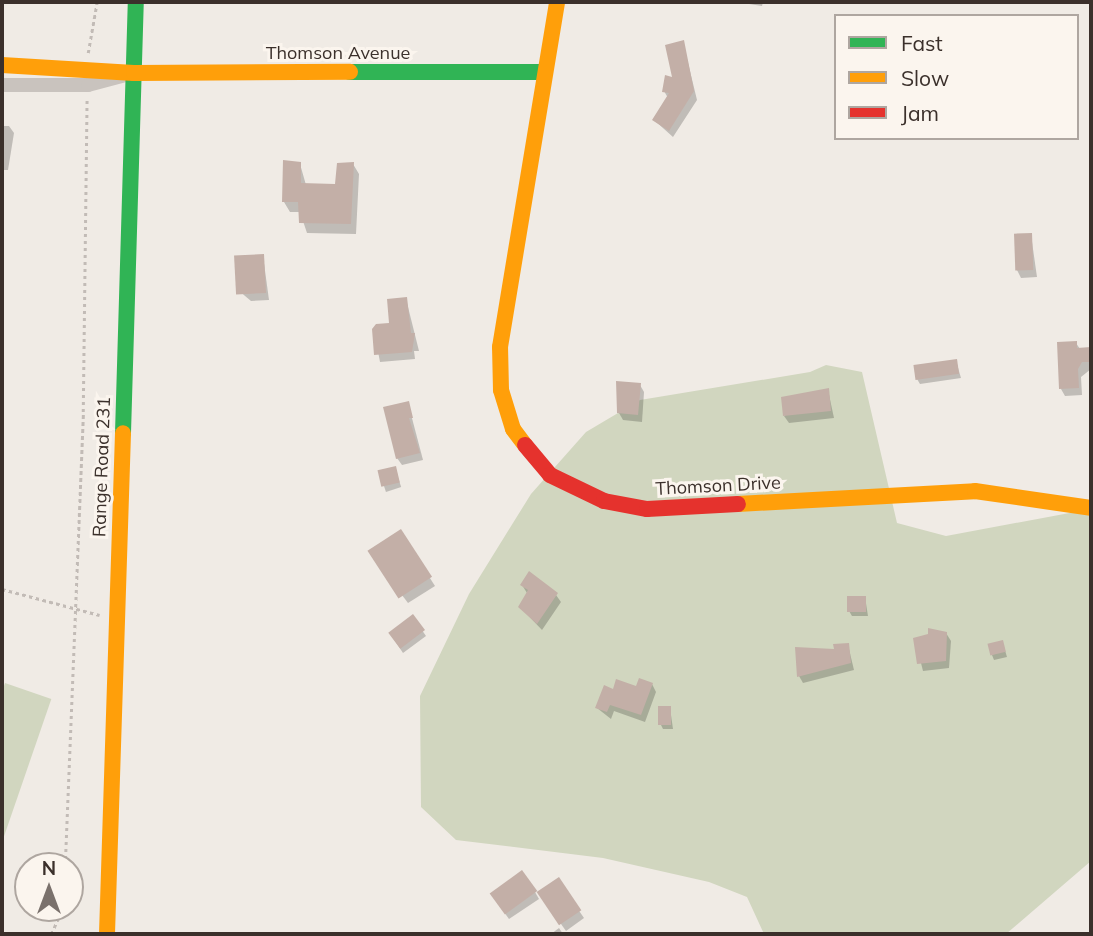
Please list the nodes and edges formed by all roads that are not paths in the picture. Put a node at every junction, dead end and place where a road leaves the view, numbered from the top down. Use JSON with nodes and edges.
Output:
{"nodes":[{"id":1,"x":136,"y":2,"type":"edge"},
{"id":2,"x":556,"y":2,"type":"edge"},
{"id":3,"x":2,"y":65,"type":"edge"},
{"id":4,"x":543,"y":72,"type":"junction"},
{"id":5,"x":134,"y":73,"type":"junction"},
{"id":6,"x":2,"y":85,"type":"edge"},
{"id":7,"x":1091,"y":508,"type":"edge"},
{"id":8,"x":107,"y":934,"type":"edge"}],
"edges":[{"from":1,"to":5,"type":"street","name":"Range Road 231"},
{"from":2,"to":4,"type":"street","name":"Thomson Drive"},
{"from":3,"to":5,"type":"street","name":"Thomson Avenue"},
{"from":4,"to":5,"type":"street","name":"Thomson Avenue"},
{"from":4,"to":7,"type":"street","name":"Thomson Drive"},
{"from":5,"to":6,"type":"street"},
{"from":5,"to":8,"type":"street","name":"Range Road 231"}]}
